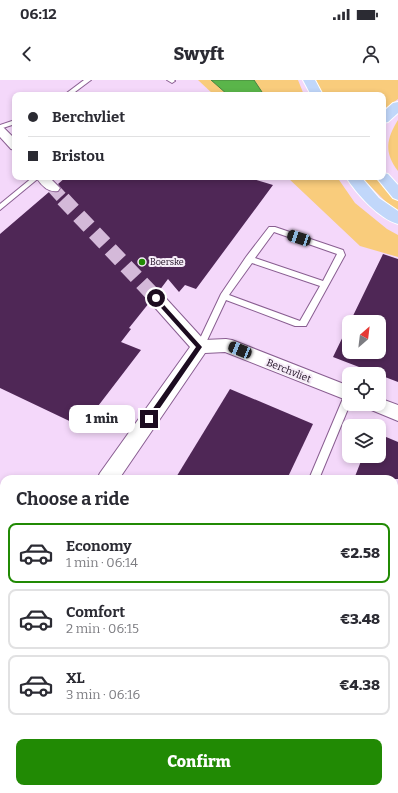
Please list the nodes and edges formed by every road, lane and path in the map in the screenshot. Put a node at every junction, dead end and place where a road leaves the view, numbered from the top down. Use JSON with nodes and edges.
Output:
{"nodes":[{"id":1,"x":88,"y":80,"type":"edge"},
{"id":2,"x":309,"y":80,"type":"edge"},
{"id":3,"x":71,"y":92,"type":"edge"},
{"id":4,"x":315,"y":92,"type":"edge"},
{"id":5,"x":398,"y":106,"type":"edge"},
{"id":6,"x":386,"y":116,"type":"edge"},
{"id":7,"x":12,"y":123,"type":"edge"},
{"id":8,"x":0,"y":128,"type":"edge"},
{"id":9,"x":12,"y":142,"type":"edge"},
{"id":10,"x":33,"y":180,"type":"edge"},
{"id":11,"x":45,"y":180,"type":"edge"},
{"id":12,"x":356,"y":180,"type":"edge"},
{"id":13,"x":386,"y":180,"type":"edge"},
{"id":14,"x":53,"y":188,"type":"tunnel mouth"},
{"id":15,"x":398,"y":195,"type":"edge"},
{"id":16,"x":0,"y":208,"type":"edge"},
{"id":17,"x":398,"y":219,"type":"edge"},
{"id":18,"x":249,"y":259,"type":"junction"},
{"id":19,"x":324,"y":284,"type":"junction"},
{"id":20,"x":224,"y":296,"type":"junction"},
{"id":21,"x":156,"y":298,"type":"tunnel mouth"},
{"id":22,"x":200,"y":347,"type":"junction"},
{"id":23,"x":342,"y":392,"type":"edge"},
{"id":24,"x":386,"y":408,"type":"edge"},
{"id":25,"x":342,"y":411,"type":"edge"},
{"id":26,"x":398,"y":413,"type":"edge"},
{"id":27,"x":110,"y":475,"type":"edge"},
{"id":28,"x":316,"y":475,"type":"edge"}],
"edges":[{"from":1,"to":3,"type":"lane"},
{"from":2,"to":4,"type":"highway"},
{"from":5,"to":6,"type":"highway"},
{"from":7,"to":8,"type":"lane"},
{"from":8,"to":9,"type":"street"},
{"from":10,"to":16,"type":"lane"},
{"from":11,"to":14,"type":"street"},
{"from":12,"to":17,"type":"highway"},
{"from":13,"to":15,"type":"highway"},
{"from":18,"to":19,"type":"lane"},
{"from":18,"to":19,"type":"lane"},
{"from":18,"to":20,"type":"lane"},
{"from":19,"to":20,"type":"lane"},
{"from":20,"to":22,"type":"lane"},
{"from":21,"to":22,"type":"street"},
{"from":22,"to":23,"type":"street","name":"Berchvliet"},
{"from":22,"to":27,"type":"street"},
{"from":24,"to":26,"type":"street"},
{"from":25,"to":28,"type":"lane"}]}
